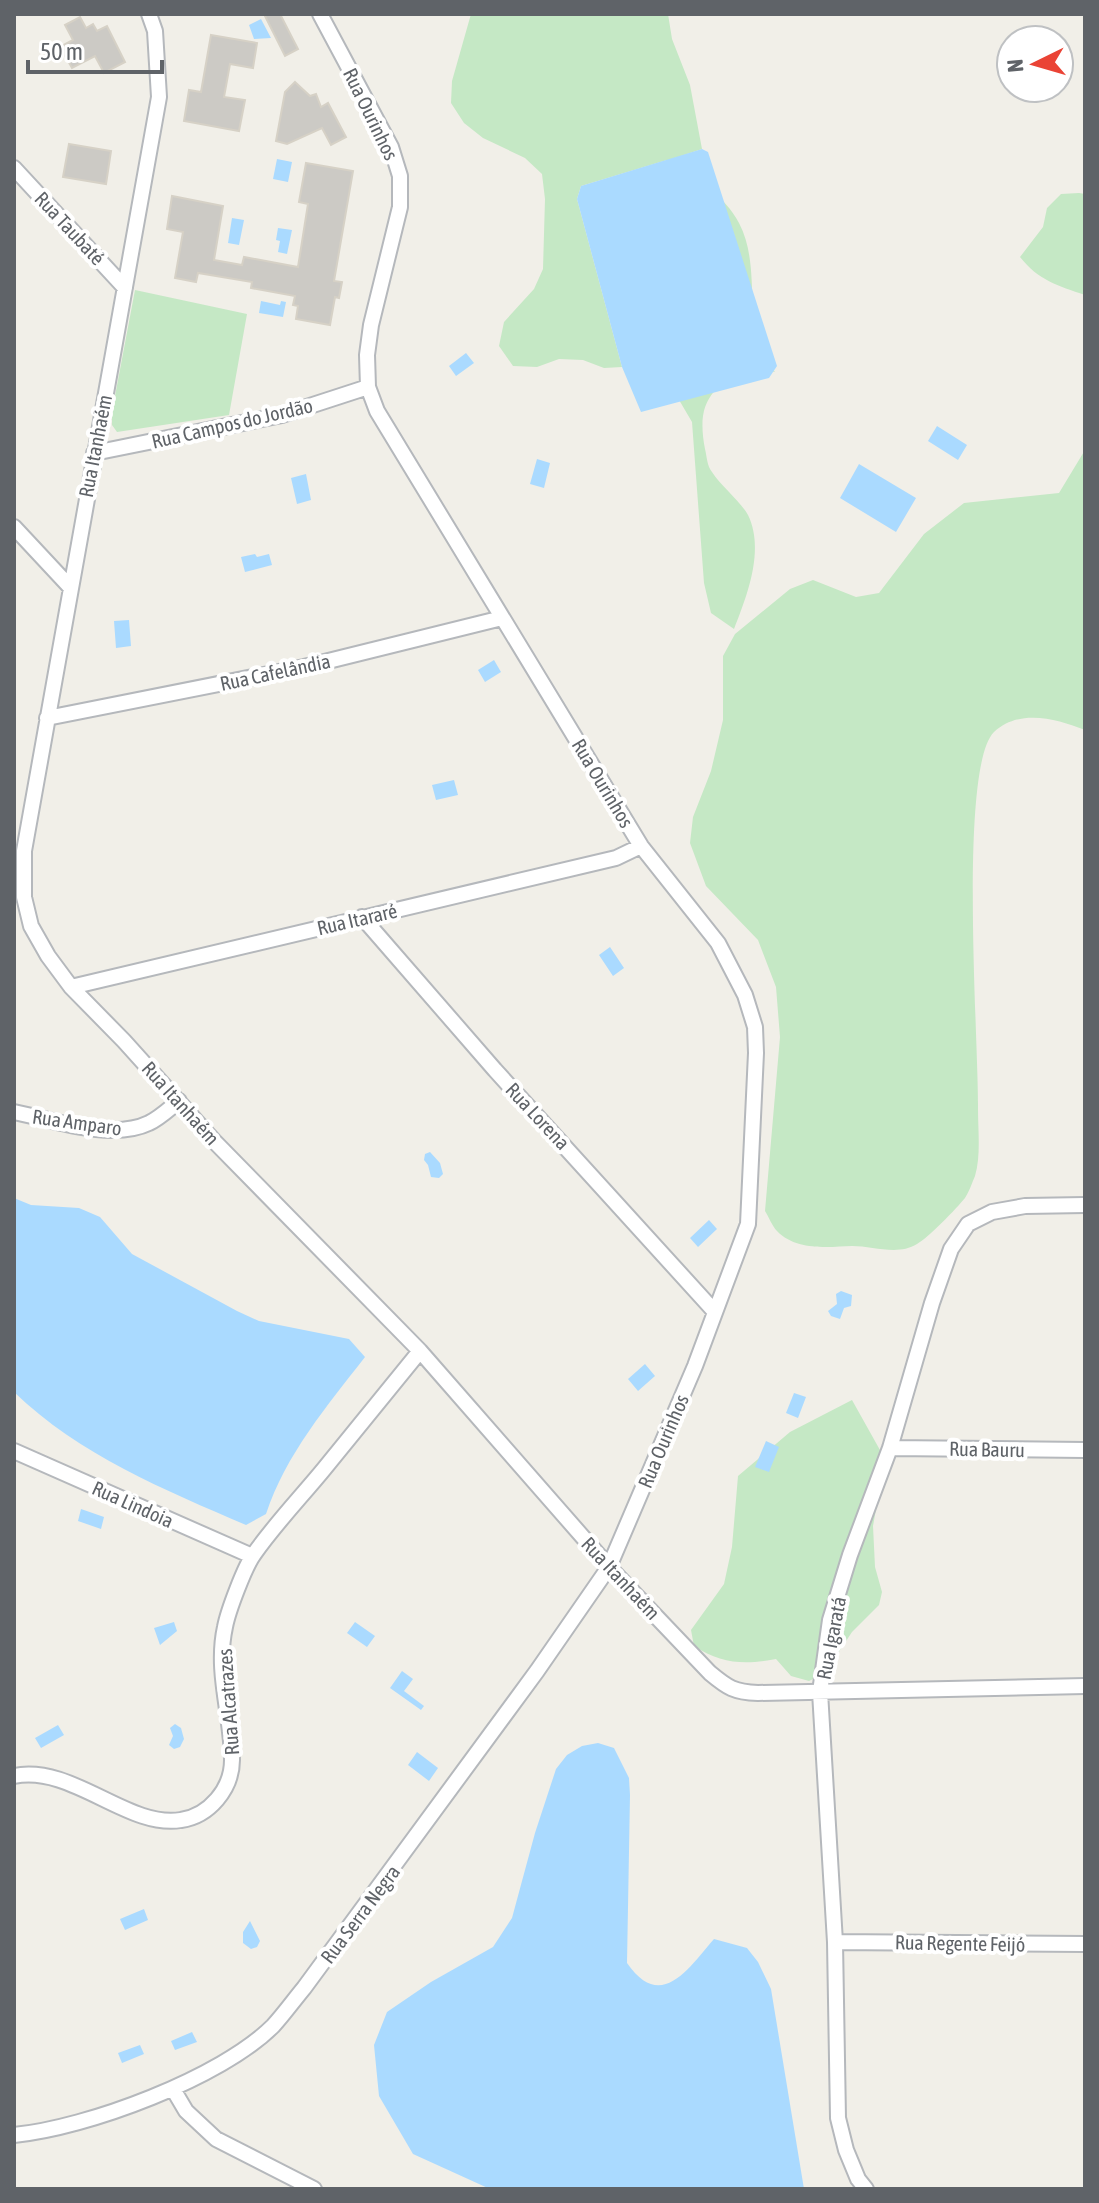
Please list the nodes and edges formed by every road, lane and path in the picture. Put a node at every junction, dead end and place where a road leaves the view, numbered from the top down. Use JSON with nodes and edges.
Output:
{"nodes":[{"id":1,"x":149,"y":14,"type":"edge"},
{"id":2,"x":320,"y":14,"type":"edge"},
{"id":3,"x":14,"y":168,"type":"edge"},
{"id":4,"x":125,"y":288,"type":"junction"},
{"id":5,"x":368,"y":387,"type":"junction"},
{"id":6,"x":94,"y":453,"type":"junction"},
{"id":7,"x":14,"y":527,"type":"edge"},
{"id":8,"x":70,"y":587,"type":"junction"},
{"id":9,"x":502,"y":618,"type":"junction"},
{"id":10,"x":47,"y":718,"type":"junction"},
{"id":11,"x":641,"y":846,"type":"junction"},
{"id":12,"x":19,"y":894,"type":"edge"},
{"id":13,"x":362,"y":917,"type":"junction"},
{"id":14,"x":71,"y":987,"type":"junction"},
{"id":15,"x":179,"y":1101,"type":"junction"},
{"id":16,"x":14,"y":1112,"type":"edge"},
{"id":17,"x":1085,"y":1205,"type":"edge"},
{"id":18,"x":715,"y":1312,"type":"junction"},
{"id":19,"x":420,"y":1351,"type":"junction"},
{"id":20,"x":890,"y":1448,"type":"junction"},
{"id":21,"x":1085,"y":1450,"type":"edge"},
{"id":22,"x":14,"y":1451,"type":"edge"},
{"id":23,"x":252,"y":1556,"type":"junction"},
{"id":24,"x":609,"y":1567,"type":"junction"},
{"id":25,"x":1085,"y":1686,"type":"edge"},
{"id":26,"x":820,"y":1692,"type":"junction"},
{"id":27,"x":14,"y":1776,"type":"edge"},
{"id":28,"x":835,"y":1942,"type":"junction"},
{"id":29,"x":1085,"y":1944,"type":"edge"},
{"id":30,"x":173,"y":2089,"type":"junction"},
{"id":31,"x":14,"y":2135,"type":"edge"},
{"id":32,"x":287,"y":2183,"type":"edge"},
{"id":33,"x":314,"y":2189,"type":"edge"},
{"id":34,"x":866,"y":2189,"type":"edge"}],
"edges":[{"from":1,"to":4,"type":"street","name":"Rua Itanhaém"},
{"from":2,"to":5,"type":"street","name":"Rua Ourinhos"},
{"from":3,"to":4,"type":"street","name":"Rua Taubaté"},
{"from":4,"to":6,"type":"street","name":"Rua Itanhaém"},
{"from":5,"to":6,"type":"street","name":"Rua Campos do Jordão"},
{"from":5,"to":9,"type":"street","name":"Rua Ourinhos"},
{"from":6,"to":8,"type":"street","name":"Rua Itanhaém"},
{"from":7,"to":8,"type":"street"},
{"from":8,"to":10,"type":"street","name":"Rua Itanhaém"},
{"from":9,"to":10,"type":"street","name":"Rua Cafelândia"},
{"from":9,"to":11,"type":"street","name":"Rua Ourinhos"},
{"from":10,"to":12,"type":"street","name":"Rua Itanhaém"},
{"from":11,"to":13,"type":"street","name":"Rua Itararé"},
{"from":11,"to":18,"type":"street","name":"Rua Ourinhos"},
{"from":12,"to":14,"type":"street","name":"Rua Itanhaém"},
{"from":13,"to":14,"type":"street","name":"Rua Itararé"},
{"from":13,"to":18,"type":"street","name":"Rua Lorena"},
{"from":14,"to":15,"type":"street","name":"Rua Itanhaém"},
{"from":15,"to":16,"type":"street","name":"Rua Amparo"},
{"from":15,"to":19,"type":"street","name":"Rua Itanhaém"},
{"from":17,"to":20,"type":"street","name":"Rua Igaratá"},
{"from":18,"to":24,"type":"street","name":"Rua Ourinhos"},
{"from":19,"to":23,"type":"street","name":"Rua Alcatrazes"},
{"from":19,"to":24,"type":"street","name":"Rua Itanhaém"},
{"from":20,"to":21,"type":"street","name":"Rua Bauru"},
{"from":20,"to":26,"type":"street","name":"Rua Igaratá"},
{"from":22,"to":23,"type":"street","name":"Rua Lindoia"},
{"from":23,"to":27,"type":"street","name":"Rua Alcatrazes"},
{"from":24,"to":26,"type":"street","name":"Rua Itanhaém"},
{"from":24,"to":30,"type":"street","name":"Rua Serra Negra"},
{"from":25,"to":26,"type":"street","name":"Rua Itanhaém"},
{"from":26,"to":28,"type":"street","name":"Rua Igaratá"},
{"from":28,"to":29,"type":"street","name":"Rua Regente Feijó"},
{"from":28,"to":34,"type":"street","name":"Rua Igaratá"},
{"from":30,"to":31,"type":"street","name":"Rua Serra Negra"},
{"from":30,"to":32,"type":"street"},
{"from":32,"to":33,"type":"street"}]}
